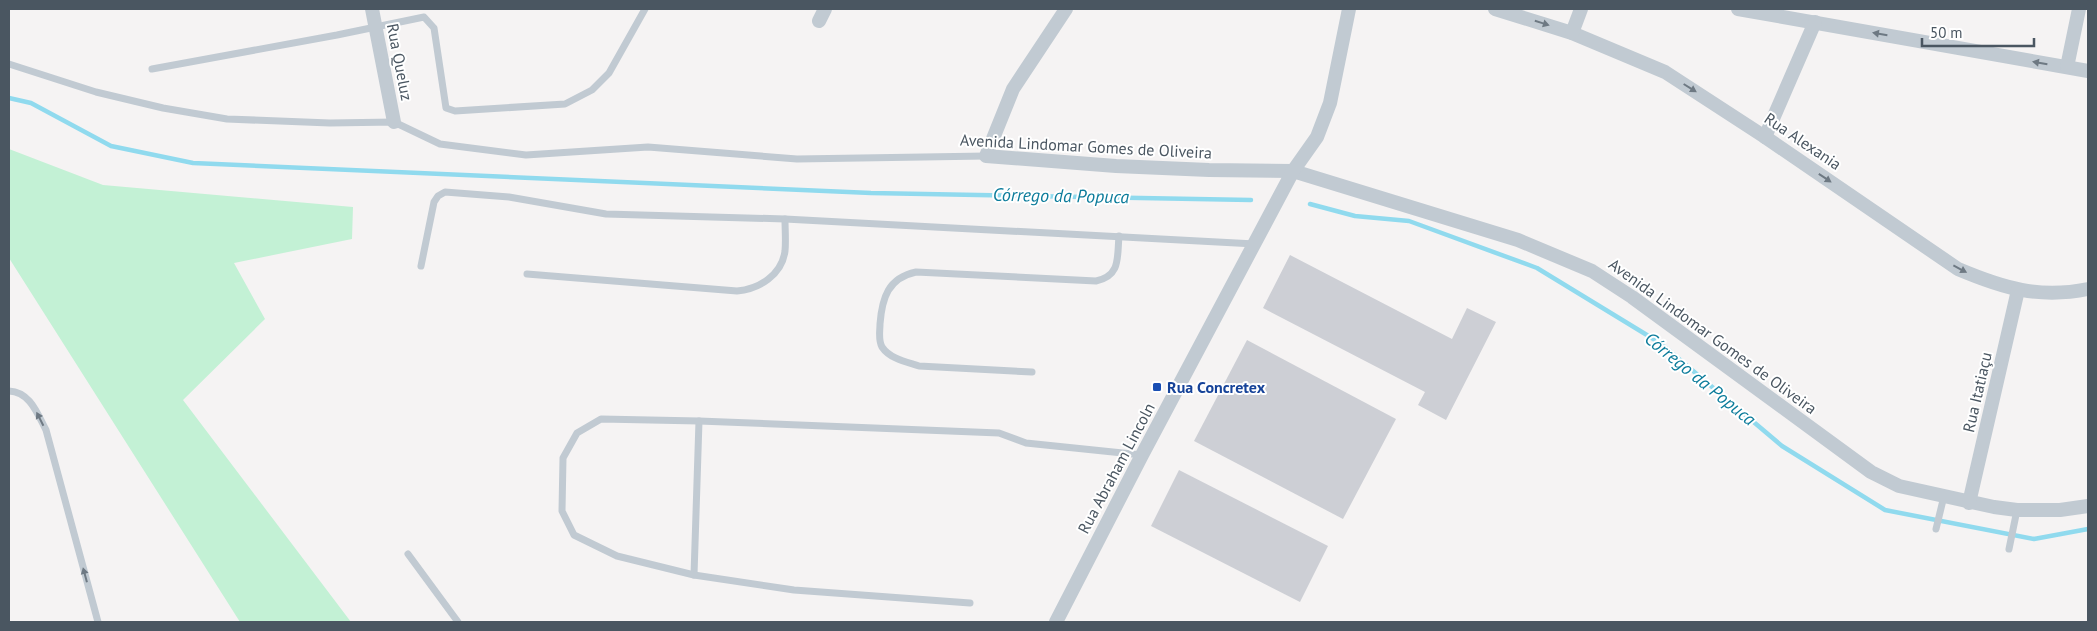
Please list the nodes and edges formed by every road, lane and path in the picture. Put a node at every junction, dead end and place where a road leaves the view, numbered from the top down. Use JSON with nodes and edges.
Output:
{"nodes":[{"id":1,"x":372,"y":9,"type":"edge"},
{"id":2,"x":645,"y":9,"type":"edge"},
{"id":3,"x":1066,"y":9,"type":"edge"},
{"id":4,"x":1349,"y":9,"type":"edge"},
{"id":5,"x":1495,"y":9,"type":"edge"},
{"id":6,"x":1581,"y":9,"type":"edge"},
{"id":7,"x":1738,"y":9,"type":"edge"},
{"id":8,"x":2078,"y":9,"type":"edge"},
{"id":9,"x":1815,"y":22,"type":"junction"},
{"id":10,"x":375,"y":27,"type":"junction"},
{"id":11,"x":1572,"y":32,"type":"junction"},
{"id":12,"x":9,"y":64,"type":"edge"},
{"id":13,"x":2067,"y":68,"type":"junction"},
{"id":14,"x":152,"y":69,"type":"dead end"},
{"id":15,"x":2088,"y":71,"type":"edge"},
{"id":16,"x":394,"y":122,"type":"junction"},
{"id":17,"x":1766,"y":137,"type":"junction"},
{"id":18,"x":986,"y":156,"type":"junction"},
{"id":19,"x":1293,"y":171,"type":"junction"},
{"id":20,"x":785,"y":219,"type":"junction"},
{"id":21,"x":1119,"y":236,"type":"junction"},
{"id":22,"x":1255,"y":244,"type":"junction"},
{"id":23,"x":421,"y":266,"type":"dead end"},
{"id":24,"x":527,"y":274,"type":"dead end"},
{"id":25,"x":2018,"y":290,"type":"junction"},
{"id":26,"x":2088,"y":290,"type":"edge"},
{"id":27,"x":1032,"y":372,"type":"dead end"},
{"id":28,"x":9,"y":391,"type":"edge"},
{"id":29,"x":700,"y":421,"type":"junction"},
{"id":30,"x":1142,"y":455,"type":"junction"},
{"id":31,"x":1944,"y":496,"type":"junction"},
{"id":32,"x":1969,"y":502,"type":"junction"},
{"id":33,"x":2088,"y":506,"type":"edge"},
{"id":34,"x":2017,"y":510,"type":"junction"},
{"id":35,"x":1936,"y":529,"type":"dead end"},
{"id":36,"x":2010,"y":549,"type":"dead end"},
{"id":37,"x":408,"y":554,"type":"dead end"},
{"id":38,"x":694,"y":575,"type":"junction"},
{"id":39,"x":970,"y":602,"type":"dead end"},
{"id":40,"x":98,"y":622,"type":"edge"},
{"id":41,"x":458,"y":622,"type":"edge"},
{"id":42,"x":1056,"y":622,"type":"edge"}],
"edges":[{"from":1,"to":10,"type":"street","name":"Rua Queluz"},
{"from":2,"to":10,"type":"lane"},
{"from":3,"to":18,"type":"street"},
{"from":4,"to":19,"type":"street"},
{"from":5,"to":11,"type":"street","name":"Rua Alexania","one_way":true},
{"from":6,"to":11,"type":"street"},
{"from":7,"to":9,"type":"street"},
{"from":8,"to":13,"type":"street"},
{"from":13,"to":9,"type":"street","one_way":true},
{"from":9,"to":17,"type":"street"},
{"from":10,"to":14,"type":"lane"},
{"from":10,"to":16,"type":"street","name":"Rua Queluz"},
{"from":11,"to":17,"type":"street","name":"Rua Alexania","one_way":true},
{"from":12,"to":16,"type":"lane","name":"Avenida Lindomar Gomes de Oliveira"},
{"from":13,"to":15,"type":"street"},
{"from":16,"to":18,"type":"lane","name":"Avenida Lindomar Gomes de Oliveira"},
{"from":17,"to":25,"type":"street","name":"Rua Alexania","one_way":true},
{"from":18,"to":19,"type":"street","name":"Avenida Lindomar Gomes de Oliveira"},
{"from":19,"to":22,"type":"street","name":"Rua Abraham Lincoln"},
{"from":19,"to":31,"type":"street","name":"Avenida Lindomar Gomes de Oliveira"},
{"from":20,"to":21,"type":"lane"},
{"from":20,"to":23,"type":"lane"},
{"from":20,"to":24,"type":"lane"},
{"from":21,"to":22,"type":"lane"},
{"from":21,"to":27,"type":"lane"},
{"from":22,"to":30,"type":"street","name":"Rua Abraham Lincoln"},
{"from":25,"to":26,"type":"street","name":"Rua Alexania"},
{"from":25,"to":32,"type":"street","name":"Rua Itatiaçu"},
{"from":40,"to":28,"type":"lane","one_way":true},
{"from":29,"to":30,"type":"lane"},
{"from":29,"to":38,"type":"lane"},
{"from":29,"to":38,"type":"lane"},
{"from":30,"to":42,"type":"street","name":"Rua Abraham Lincoln"},
{"from":31,"to":32,"type":"street","name":"Avenida Lindomar Gomes de Oliveira"},
{"from":31,"to":35,"type":"lane"},
{"from":32,"to":34,"type":"street","name":"Avenida Lindomar Gomes de Oliveira"},
{"from":33,"to":34,"type":"street","name":"Avenida Lindomar Gomes de Oliveira"},
{"from":34,"to":36,"type":"lane"},
{"from":37,"to":41,"type":"lane"},
{"from":38,"to":39,"type":"lane"}]}
